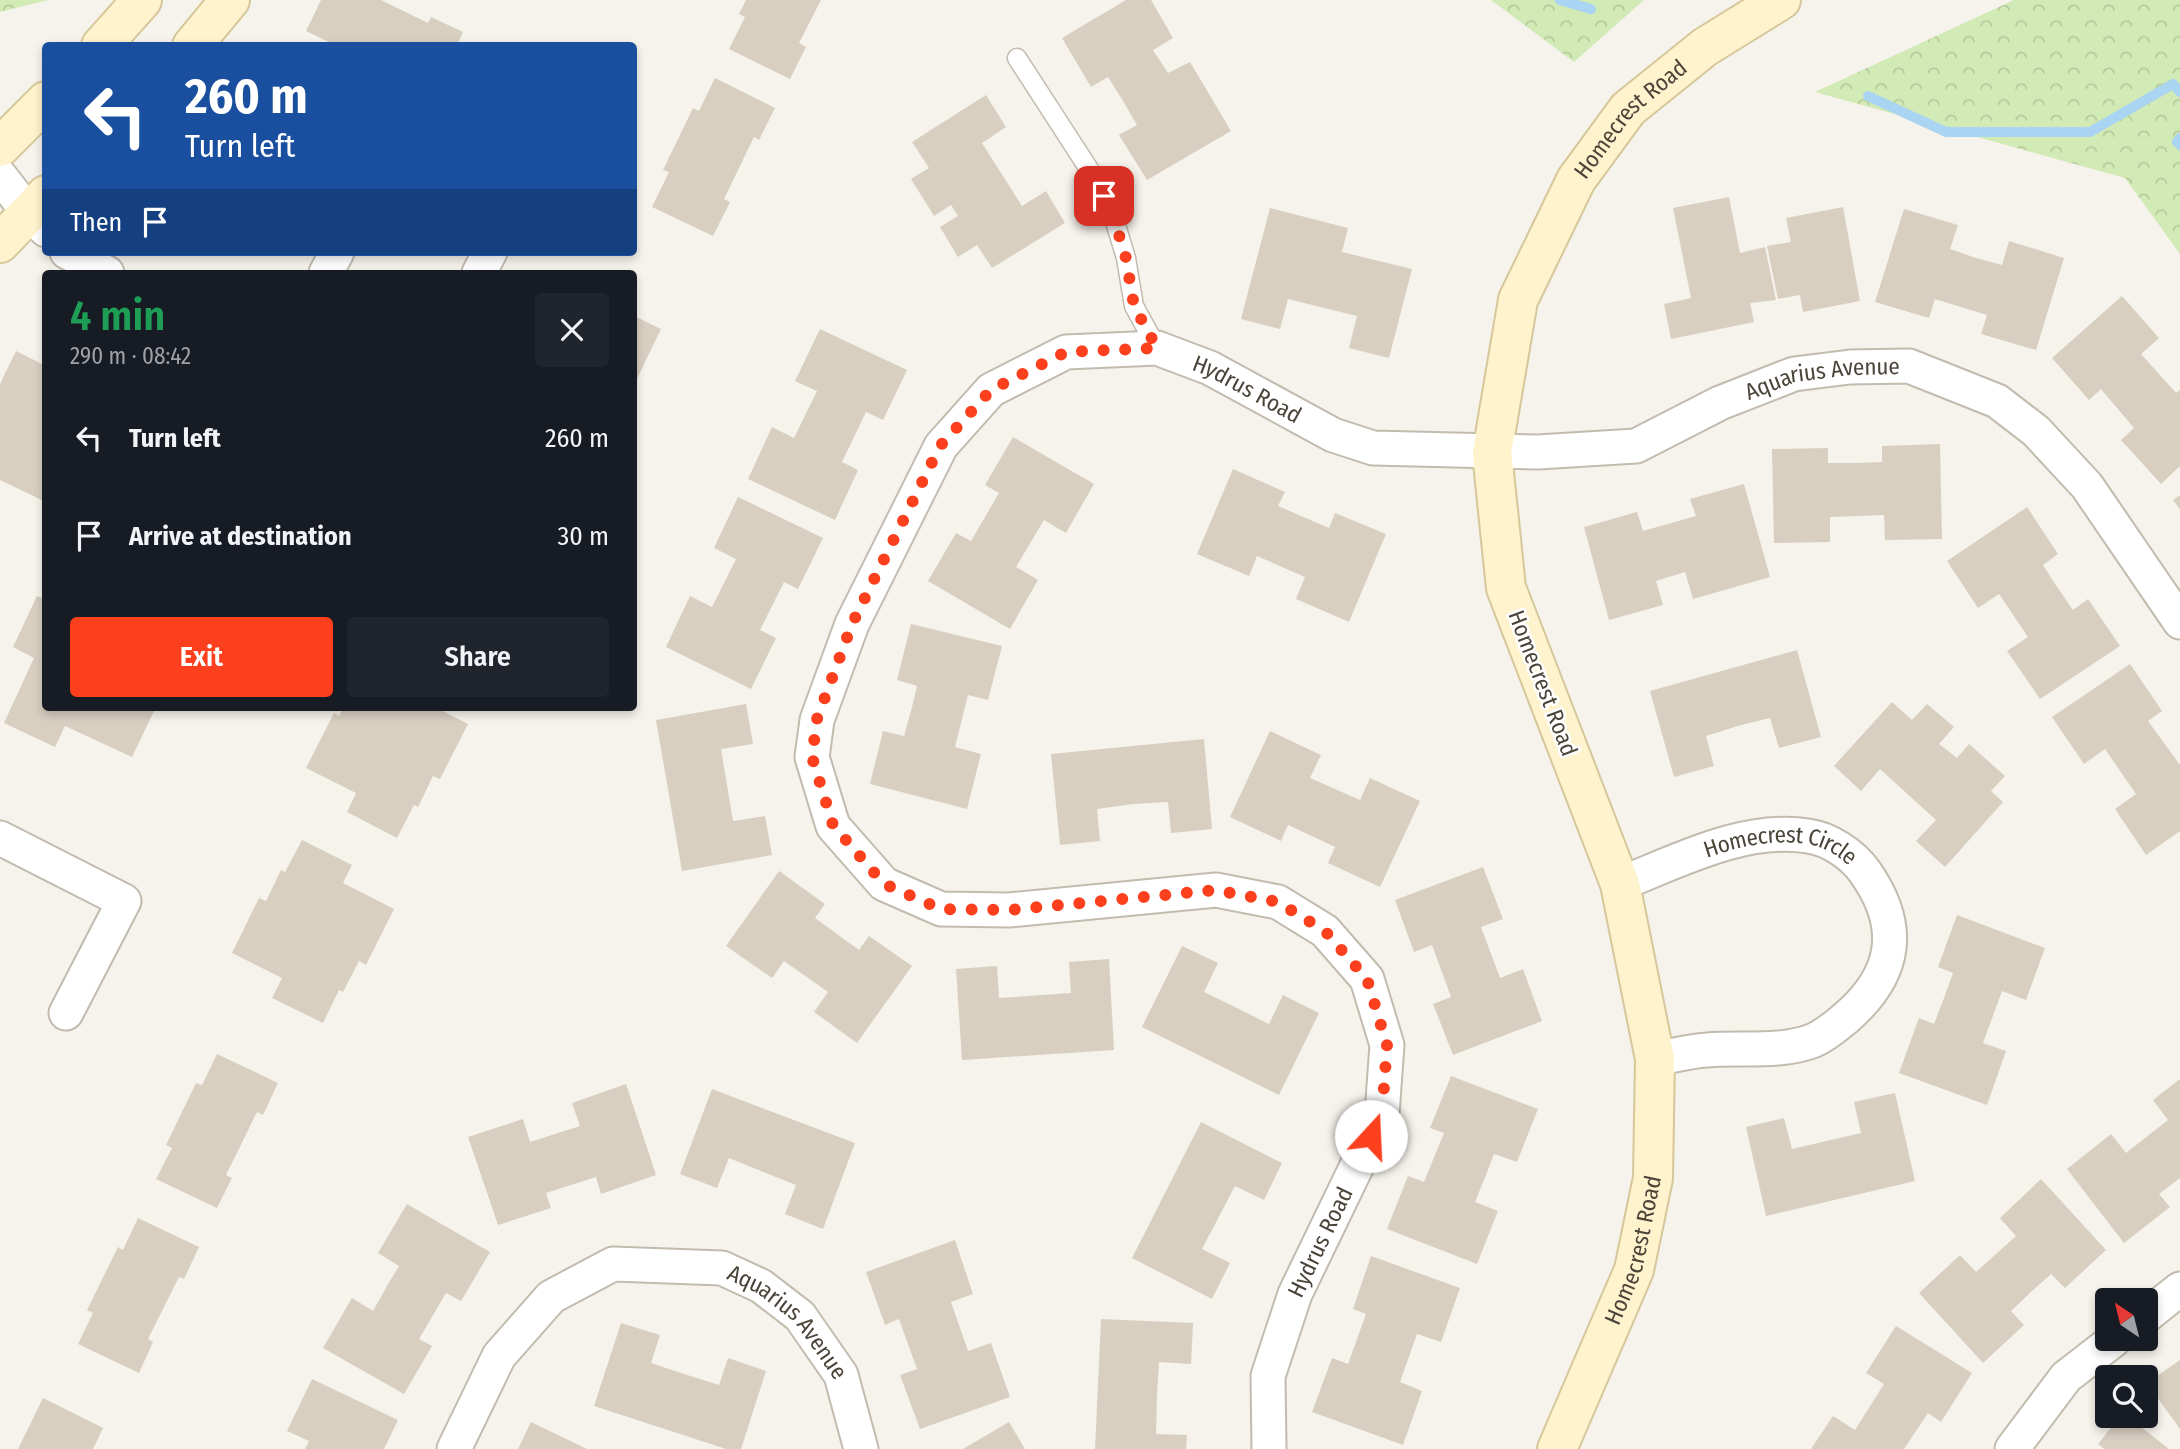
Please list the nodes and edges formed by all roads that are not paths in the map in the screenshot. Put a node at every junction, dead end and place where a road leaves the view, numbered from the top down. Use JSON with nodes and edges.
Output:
{"nodes":[{"id":1,"x":142,"y":0,"type":"edge"},
{"id":2,"x":230,"y":0,"type":"edge"},
{"id":3,"x":1781,"y":0,"type":"edge"},
{"id":4,"x":105,"y":42,"type":"edge"},
{"id":5,"x":195,"y":42,"type":"edge"},
{"id":6,"x":1017,"y":58,"type":"dead end"},
{"id":7,"x":42,"y":105,"type":"edge"},
{"id":8,"x":0,"y":147,"type":"edge"},
{"id":9,"x":0,"y":176,"type":"edge"},
{"id":10,"x":40,"y":213,"type":"edge"},
{"id":11,"x":0,"y":243,"type":"edge"},
{"id":12,"x":75,"y":256,"type":"edge"},
{"id":13,"x":101,"y":270,"type":"edge"},
{"id":14,"x":1157,"y":348,"type":"junction"},
{"id":15,"x":1492,"y":453,"type":"junction"},
{"id":16,"x":2180,"y":622,"type":"edge"},
{"id":17,"x":0,"y":838,"type":"edge"},
{"id":18,"x":1620,"y":884,"type":"junction"},
{"id":19,"x":66,"y":1013,"type":"dead end"},
{"id":20,"x":1655,"y":1059,"type":"junction"},
{"id":21,"x":2180,"y":1289,"type":"edge"},
{"id":22,"x":2158,"y":1306,"type":"edge"},
{"id":23,"x":2100,"y":1351,"type":"edge"},
{"id":24,"x":454,"y":1449,"type":"edge"},
{"id":25,"x":861,"y":1449,"type":"edge"},
{"id":26,"x":1269,"y":1449,"type":"edge"},
{"id":27,"x":1557,"y":1449,"type":"edge"},
{"id":28,"x":2012,"y":1449,"type":"edge"}],
"edges":[{"from":1,"to":4,"type":"street"},
{"from":2,"to":5,"type":"street"},
{"from":3,"to":15,"type":"street","name":"Homecrest Road"},
{"from":6,"to":14,"type":"lane"},
{"from":7,"to":8,"type":"street"},
{"from":9,"to":10,"type":"street"},
{"from":10,"to":11,"type":"street"},
{"from":12,"to":13,"type":"street"},
{"from":14,"to":15,"type":"street","name":"Hydrus Road"},
{"from":14,"to":26,"type":"street","name":"Hydrus Road"},
{"from":15,"to":16,"type":"street","name":"Aquarius Avenue"},
{"from":15,"to":18,"type":"street","name":"Homecrest Road"},
{"from":17,"to":19,"type":"street"},
{"from":18,"to":20,"type":"street","name":"Homecrest Road"},
{"from":18,"to":20,"type":"street","name":"Homecrest Circle"},
{"from":20,"to":27,"type":"street","name":"Homecrest Road"},
{"from":21,"to":22,"type":"street"},
{"from":23,"to":28,"type":"street"},
{"from":24,"to":25,"type":"street","name":"Aquarius Avenue"}]}
